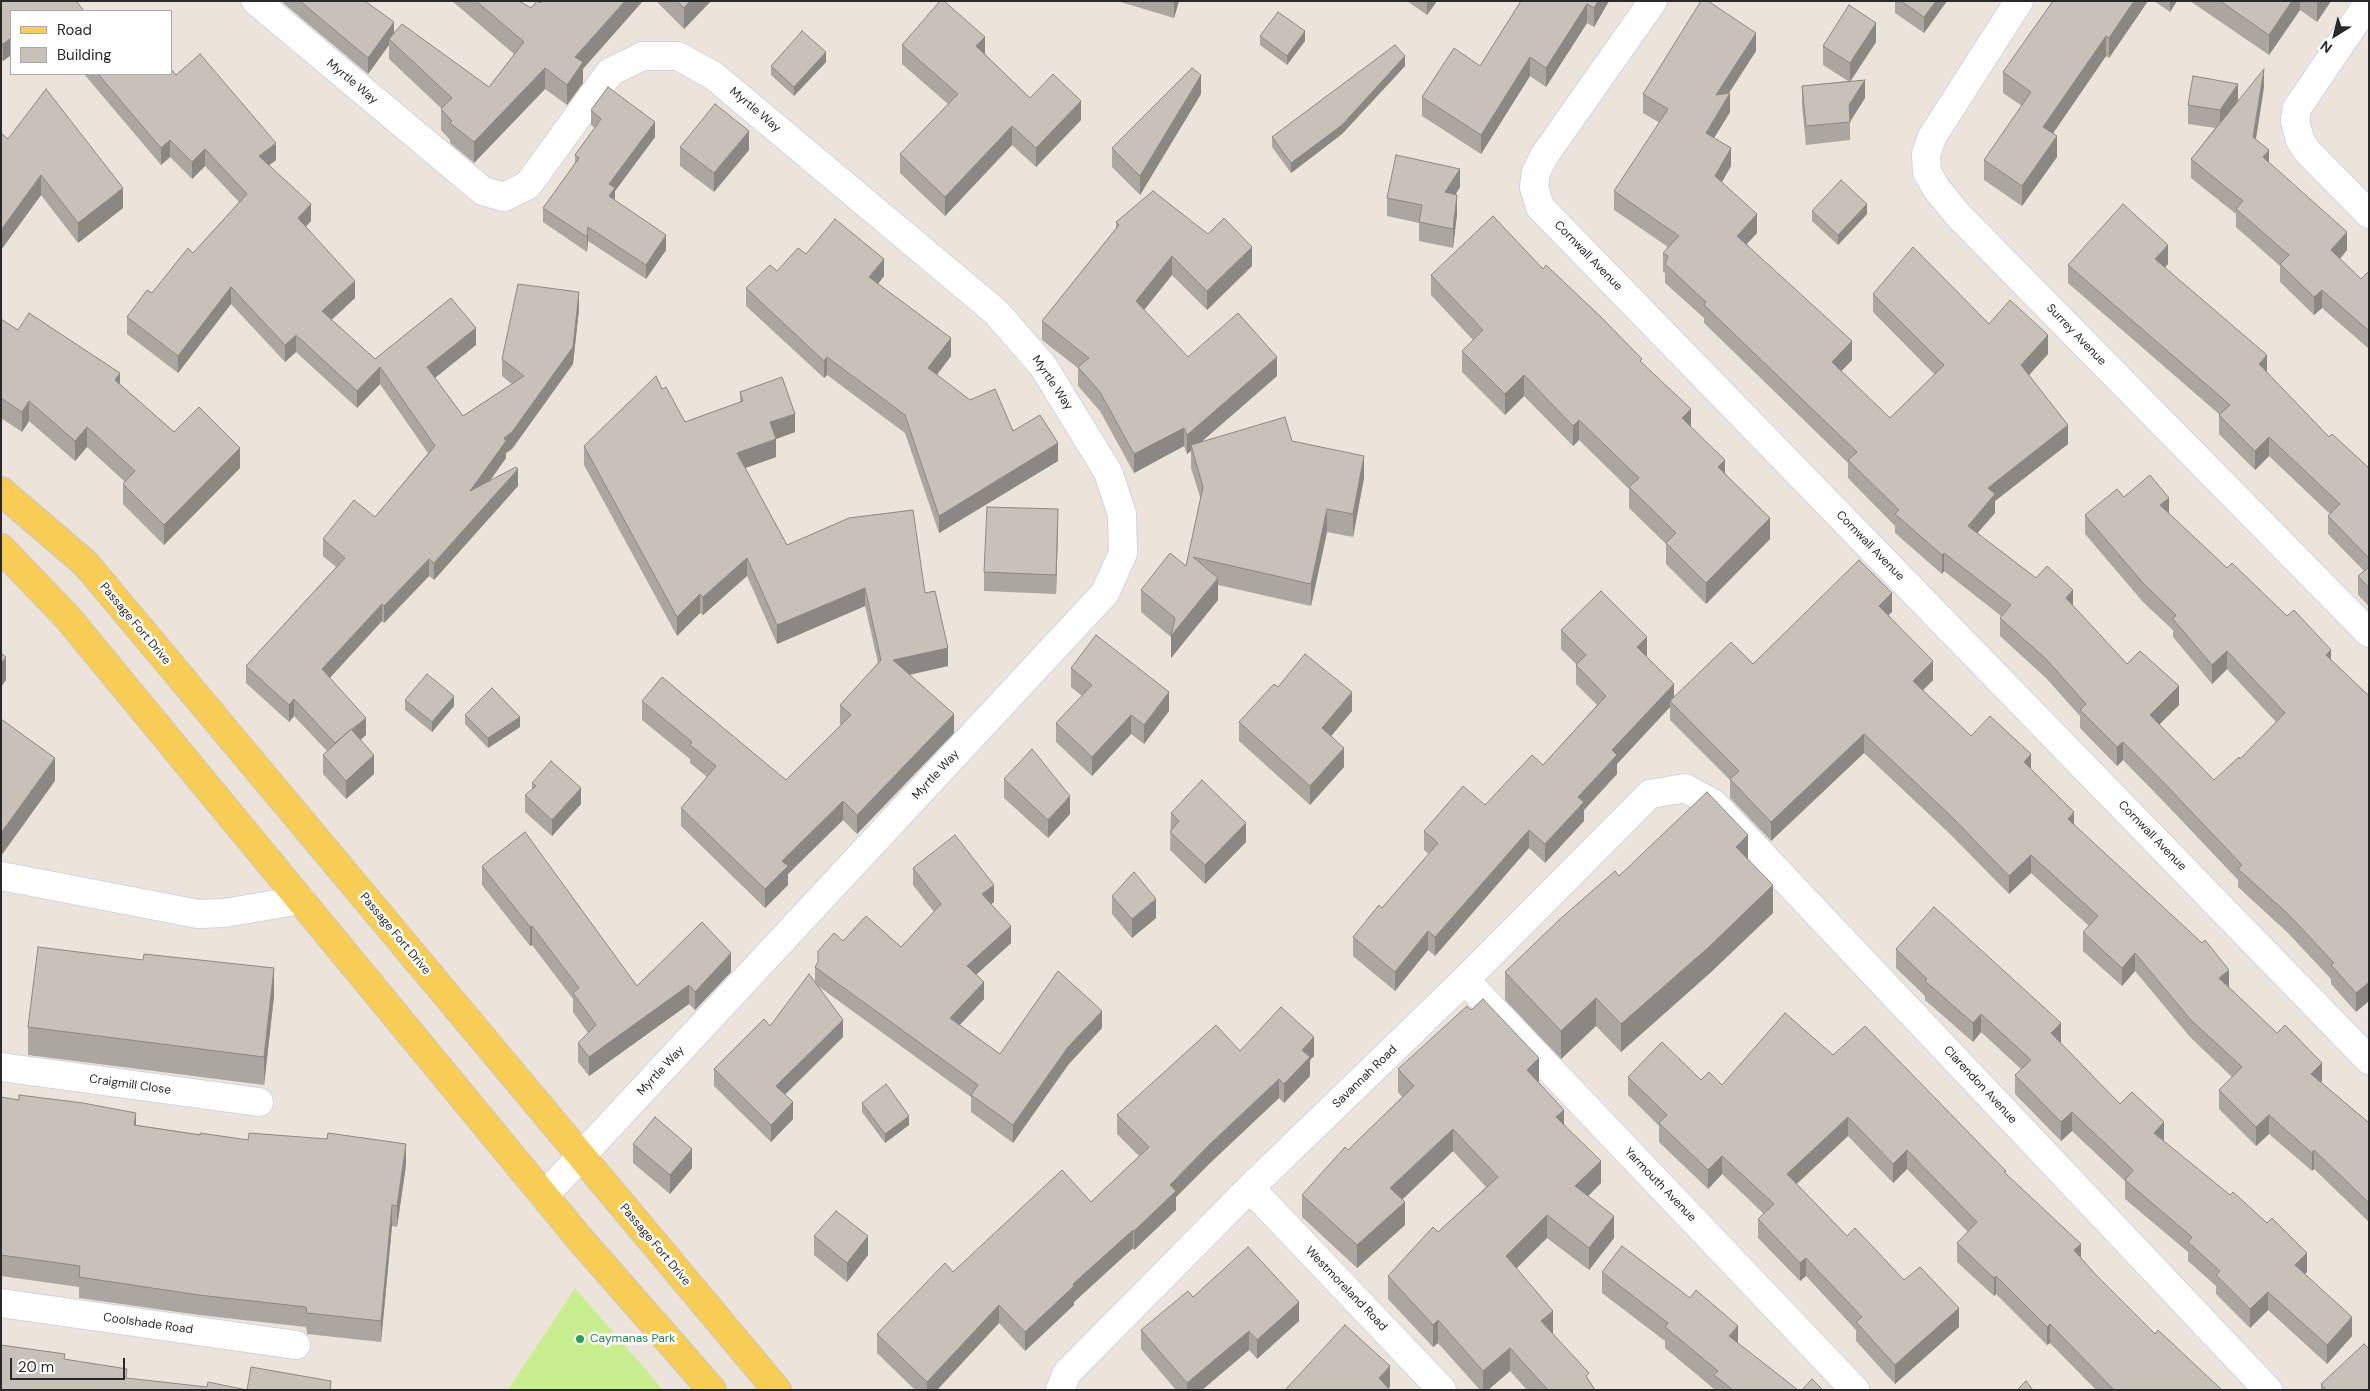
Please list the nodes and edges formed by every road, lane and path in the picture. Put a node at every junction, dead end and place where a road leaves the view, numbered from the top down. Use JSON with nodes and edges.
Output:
{"nodes":[{"id":1,"x":256,"y":1,"type":"edge"},
{"id":2,"x":1652,"y":1,"type":"edge"},
{"id":3,"x":2019,"y":1,"type":"edge"},
{"id":4,"x":2369,"y":2,"type":"edge"},
{"id":5,"x":2369,"y":214,"type":"edge"},
{"id":6,"x":1,"y":491,"type":"edge"},
{"id":7,"x":1,"y":548,"type":"edge"},
{"id":8,"x":2369,"y":633,"type":"edge"},
{"id":9,"x":1685,"y":788,"type":"joint"},
{"id":10,"x":1,"y":876,"type":"edge"},
{"id":11,"x":301,"y":900,"type":"junction"},
{"id":12,"x":1465,"y":980,"type":"junction"},
{"id":13,"x":2369,"y":1060,"type":"edge"},
{"id":14,"x":1,"y":1068,"type":"edge"},
{"id":15,"x":259,"y":1102,"type":"dead end"},
{"id":16,"x":582,"y":1157,"type":"junction"},
{"id":17,"x":1250,"y":1188,"type":"junction"},
{"id":18,"x":544,"y":1196,"type":"junction"},
{"id":19,"x":1,"y":1303,"type":"edge"},
{"id":20,"x":296,"y":1345,"type":"dead end"},
{"id":21,"x":712,"y":1390,"type":"edge"},
{"id":22,"x":777,"y":1390,"type":"edge"},
{"id":23,"x":1060,"y":1390,"type":"edge"},
{"id":24,"x":1442,"y":1390,"type":"edge"},
{"id":25,"x":1855,"y":1390,"type":"edge"},
{"id":26,"x":2268,"y":1390,"type":"edge"}],
"edges":[{"from":1,"to":16,"type":"street","name":"Myrtle Way"},
{"from":2,"to":13,"type":"street","name":"Cornwall Avenue"},
{"from":3,"to":8,"type":"street","name":"Surrey Avenue"},
{"from":4,"to":5,"type":"street"},
{"from":6,"to":16,"type":"main road","name":"Passage Fort Drive"},
{"from":7,"to":11,"type":"main road"},
{"from":9,"to":12,"type":"street","name":"Savannah Road"},
{"from":9,"to":26,"type":"street","name":"Clarendon Avenue"},
{"from":10,"to":11,"type":"street"},
{"from":11,"to":18,"type":"main road"},
{"from":12,"to":17,"type":"street","name":"Savannah Road"},
{"from":12,"to":25,"type":"street","name":"Yarmouth Avenue"},
{"from":14,"to":15,"type":"street","name":"Craigmill Close"},
{"from":16,"to":18,"type":"street","name":"Myrtle Way"},
{"from":16,"to":22,"type":"main road","name":"Passage Fort Drive"},
{"from":17,"to":23,"type":"street","name":"Savannah Road"},
{"from":17,"to":24,"type":"street","name":"Westmoreland Road"},
{"from":18,"to":21,"type":"main road"},
{"from":19,"to":20,"type":"street","name":"Coolshade Road"}]}
